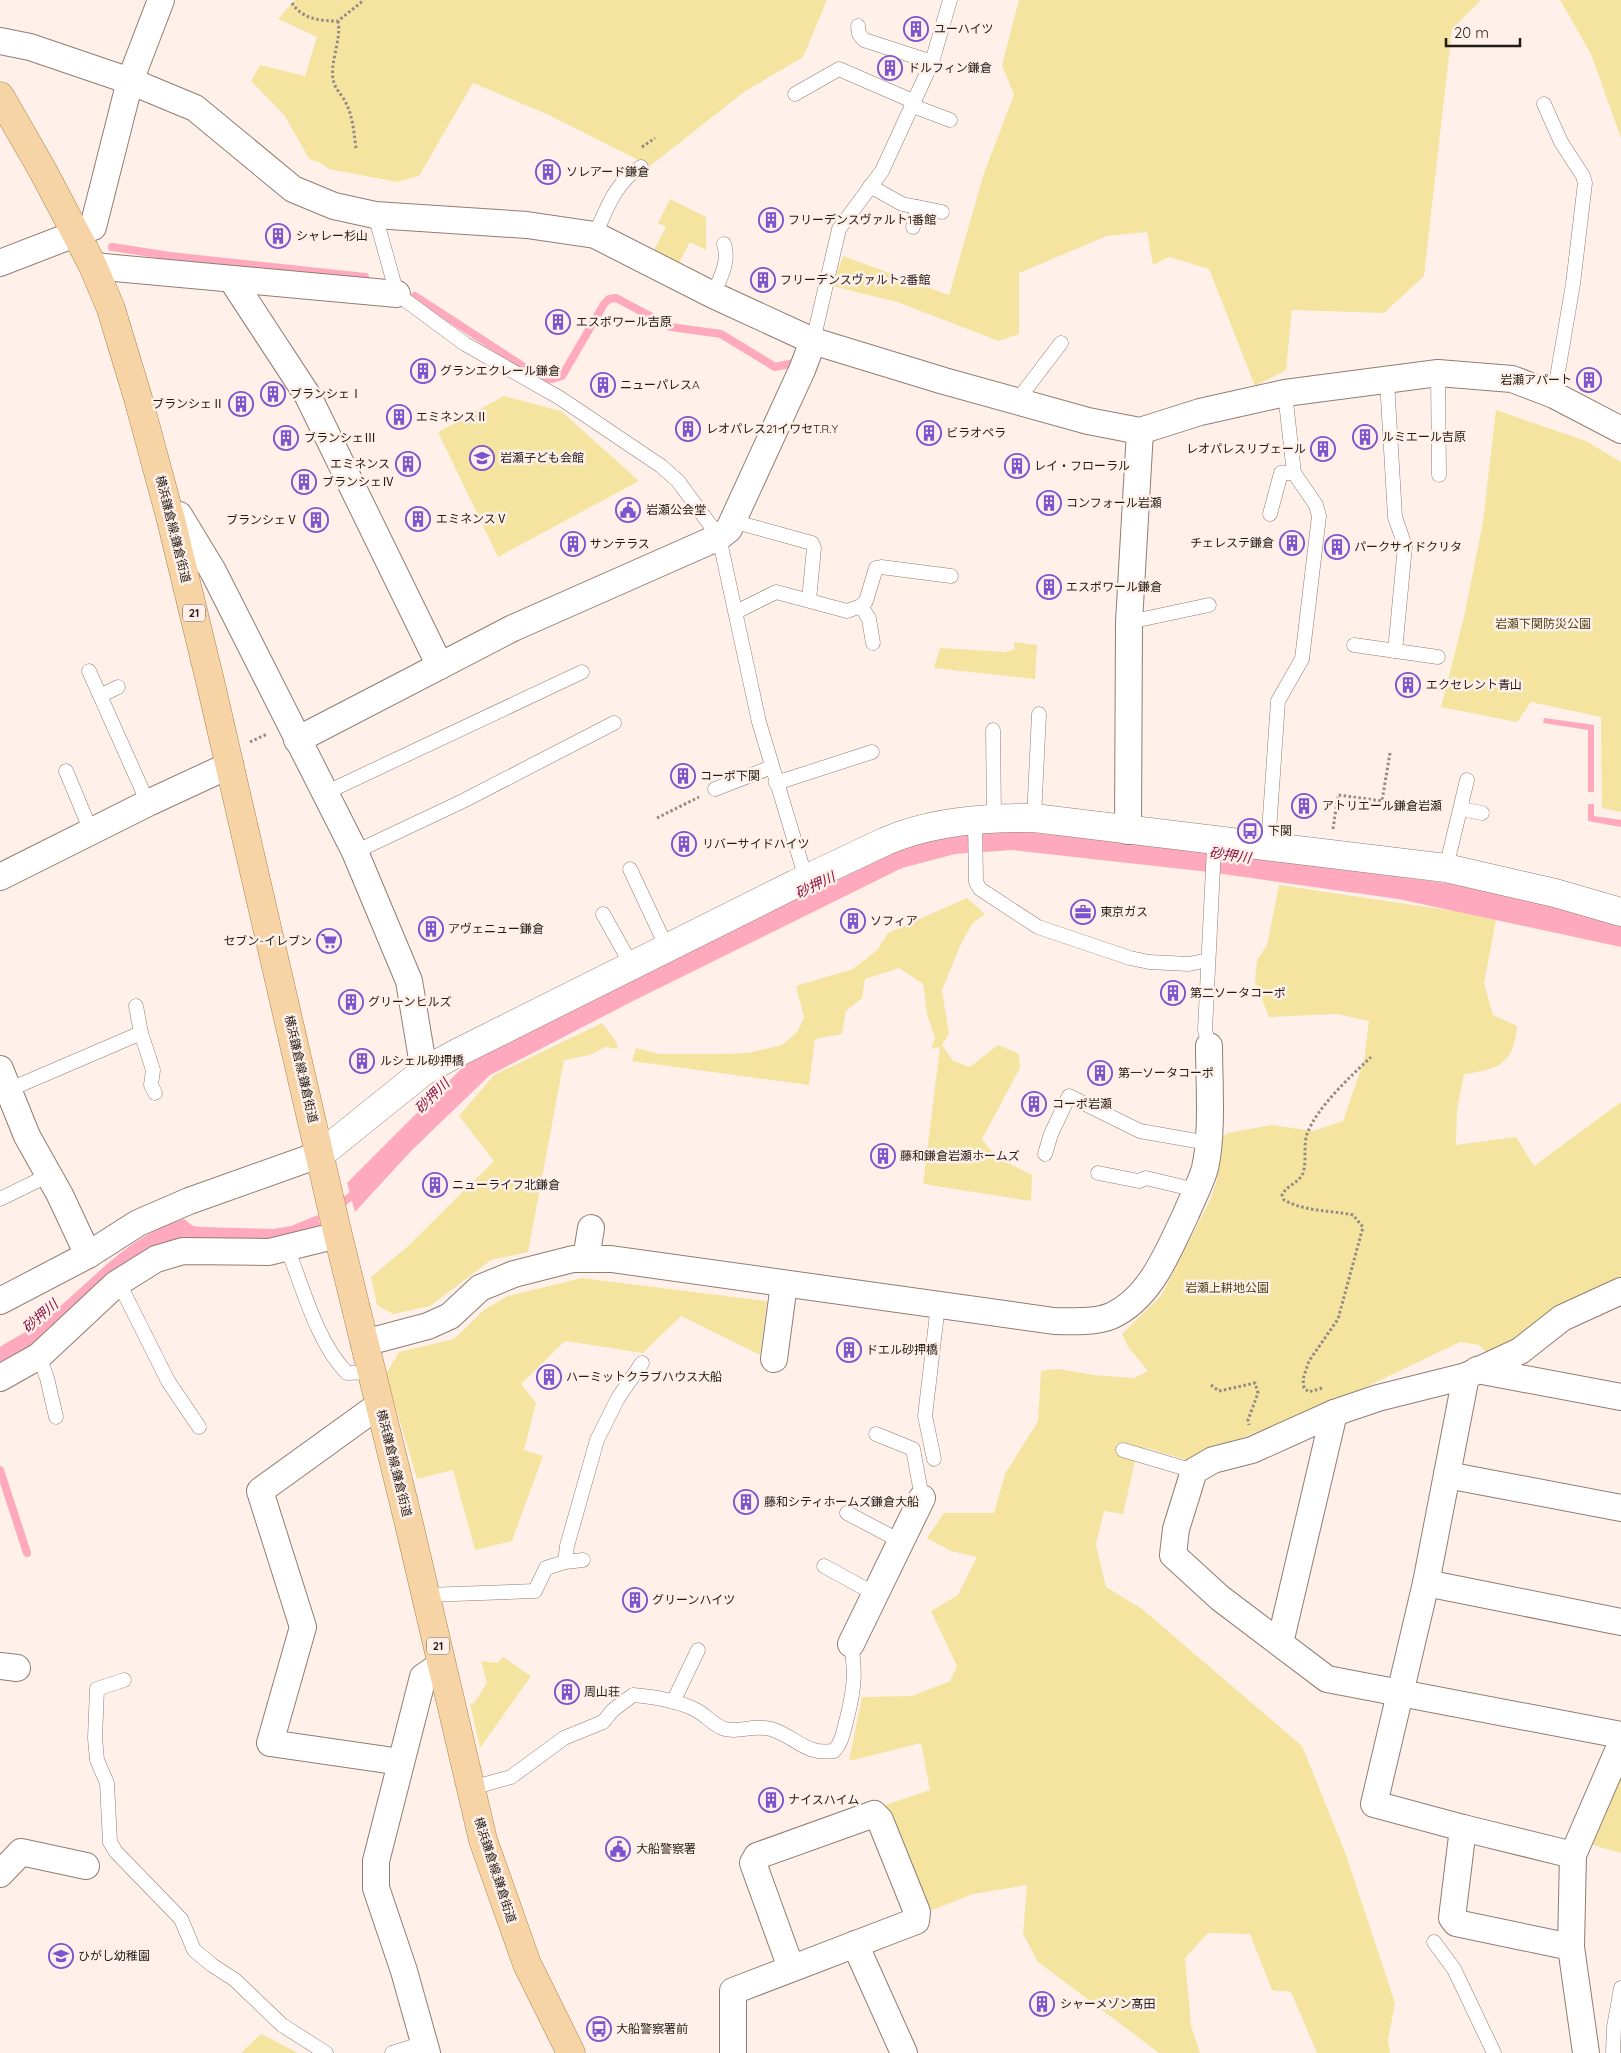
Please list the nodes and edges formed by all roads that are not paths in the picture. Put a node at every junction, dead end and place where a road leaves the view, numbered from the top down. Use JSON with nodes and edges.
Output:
{"nodes":[{"id":1,"x":161,"y":0,"type":"edge"},
{"id":2,"x":950,"y":0,"type":"edge"},
{"id":3,"x":858,"y":26,"type":"dead end"},
{"id":4,"x":0,"y":41,"type":"edge"},
{"id":5,"x":932,"y":62,"type":"junction"},
{"id":6,"x":130,"y":81,"type":"junction"},
{"id":7,"x":795,"y":94,"type":"dead end"},
{"id":8,"x":914,"y":104,"type":"junction"},
{"id":9,"x":1544,"y":104,"type":"dead end"},
{"id":10,"x":4,"y":109,"type":"edge"},
{"id":11,"x":950,"y":120,"type":"dead end"},
{"id":12,"x":641,"y":167,"type":"dead end"},
{"id":13,"x":870,"y":186,"type":"junction"},
{"id":14,"x":918,"y":207,"type":"junction"},
{"id":15,"x":942,"y":212,"type":"dead end"},
{"id":16,"x":375,"y":215,"type":"junction"},
{"id":17,"x":913,"y":227,"type":"dead end"},
{"id":18,"x":76,"y":231,"type":"junction"},
{"id":19,"x":595,"y":235,"type":"junction"},
{"id":20,"x":724,"y":244,"type":"dead end"},
{"id":21,"x":0,"y":263,"type":"edge"},
{"id":22,"x":93,"y":266,"type":"junction"},
{"id":23,"x":232,"y":280,"type":"junction"},
{"id":24,"x":397,"y":294,"type":"junction"},
{"id":25,"x":713,"y":295,"type":"junction"},
{"id":26,"x":813,"y":341,"type":"junction"},
{"id":27,"x":1061,"y":343,"type":"dead end"},
{"id":28,"x":1438,"y":373,"type":"junction"},
{"id":29,"x":1387,"y":381,"type":"junction"},
{"id":30,"x":1285,"y":393,"type":"junction"},
{"id":31,"x":1554,"y":395,"type":"junction"},
{"id":32,"x":1016,"y":402,"type":"junction"},
{"id":33,"x":1621,"y":430,"type":"edge"},
{"id":34,"x":1140,"y":431,"type":"junction"},
{"id":35,"x":1294,"y":473,"type":"junction"},
{"id":36,"x":1439,"y":475,"type":"dead end"},
{"id":37,"x":1270,"y":514,"type":"dead end"},
{"id":38,"x":170,"y":515,"type":"junction"},
{"id":39,"x":725,"y":529,"type":"junction"},
{"id":40,"x":950,"y":576,"type":"dead end"},
{"id":41,"x":809,"y":600,"type":"junction"},
{"id":42,"x":1209,"y":605,"type":"dead end"},
{"id":43,"x":861,"y":606,"type":"junction"},
{"id":44,"x":736,"y":612,"type":"junction"},
{"id":45,"x":1129,"y":622,"type":"junction"},
{"id":46,"x":873,"y":643,"type":"dead end"},
{"id":47,"x":1354,"y":645,"type":"dead end"},
{"id":48,"x":1395,"y":651,"type":"junction"},
{"id":49,"x":1438,"y":657,"type":"dead end"},
{"id":50,"x":440,"y":666,"type":"junction"},
{"id":51,"x":89,"y":670,"type":"dead end"},
{"id":52,"x":582,"y":672,"type":"dead end"},
{"id":53,"x":118,"y":687,"type":"dead end"},
{"id":54,"x":100,"y":696,"type":"junction"},
{"id":55,"x":1039,"y":714,"type":"dead end"},
{"id":56,"x":614,"y":723,"type":"dead end"},
{"id":57,"x":992,"y":730,"type":"dead end"},
{"id":58,"x":297,"y":740,"type":"junction"},
{"id":59,"x":872,"y":752,"type":"dead end"},
{"id":60,"x":230,"y":765,"type":"junction"},
{"id":61,"x":772,"y":767,"type":"junction"},
{"id":62,"x":66,"y":771,"type":"dead end"},
{"id":63,"x":1467,"y":780,"type":"dead end"},
{"id":64,"x":776,"y":783,"type":"junction"},
{"id":65,"x":715,"y":789,"type":"road end"},
{"id":66,"x":325,"y":793,"type":"junction"},
{"id":67,"x":148,"y":803,"type":"junction"},
{"id":68,"x":1461,"y":809,"type":"junction"},
{"id":69,"x":1482,"y":813,"type":"dead end"},
{"id":70,"x":1034,"y":818,"type":"junction"},
{"id":71,"x":981,"y":822,"type":"junction"},
{"id":72,"x":1128,"y":830,"type":"junction"},
{"id":73,"x":91,"y":831,"type":"junction"},
{"id":74,"x":1214,"y":844,"type":"junction"},
{"id":75,"x":1268,"y":846,"type":"junction"},
{"id":76,"x":355,"y":852,"type":"junction"},
{"id":77,"x":1446,"y":868,"type":"junction"},
{"id":78,"x":630,"y":869,"type":"dead end"},
{"id":79,"x":0,"y":877,"type":"edge"},
{"id":80,"x":806,"y":879,"type":"junction"},
{"id":81,"x":1621,"y":912,"type":"edge"},
{"id":82,"x":603,"y":914,"type":"dead end"},
{"id":83,"x":667,"y":948,"type":"junction"},
{"id":84,"x":1208,"y":960,"type":"junction"},
{"id":85,"x":632,"y":966,"type":"junction"},
{"id":86,"x":136,"y":1006,"type":"dead end"},
{"id":87,"x":141,"y":1033,"type":"junction"},
{"id":88,"x":1209,"y":1046,"type":"joint"},
{"id":89,"x":424,"y":1071,"type":"junction"},
{"id":90,"x":5,"y":1090,"type":"edge"},
{"id":91,"x":155,"y":1093,"type":"dead end"},
{"id":92,"x":1208,"y":1143,"type":"junction"},
{"id":93,"x":320,"y":1154,"type":"junction"},
{"id":94,"x":1046,"y":1154,"type":"dead end"},
{"id":95,"x":1098,"y":1172,"type":"dead end"},
{"id":96,"x":48,"y":1175,"type":"junction"},
{"id":97,"x":1196,"y":1190,"type":"junction"},
{"id":98,"x":0,"y":1199,"type":"edge"},
{"id":99,"x":591,"y":1228,"type":"dead end"},
{"id":100,"x":337,"y":1232,"type":"junction"},
{"id":101,"x":287,"y":1248,"type":"junction"},
{"id":102,"x":93,"y":1252,"type":"junction"},
{"id":103,"x":586,"y":1259,"type":"junction"},
{"id":104,"x":118,"y":1283,"type":"junction"},
{"id":105,"x":784,"y":1284,"type":"junction"},
{"id":106,"x":1621,"y":1291,"type":"edge"},
{"id":107,"x":0,"y":1301,"type":"edge"},
{"id":108,"x":938,"y":1305,"type":"junction"},
{"id":109,"x":364,"y":1343,"type":"junction"},
{"id":110,"x":39,"y":1356,"type":"junction"},
{"id":111,"x":774,"y":1358,"type":"dead end"},
{"id":112,"x":642,"y":1362,"type":"dead end"},
{"id":113,"x":371,"y":1372,"type":"junction"},
{"id":114,"x":1472,"y":1373,"type":"junction"},
{"id":115,"x":0,"y":1378,"type":"edge"},
{"id":116,"x":1621,"y":1397,"type":"edge"},
{"id":117,"x":379,"y":1405,"type":"junction"},
{"id":118,"x":1334,"y":1413,"type":"junction"},
{"id":119,"x":56,"y":1417,"type":"dead end"},
{"id":120,"x":199,"y":1427,"type":"dead end"},
{"id":121,"x":876,"y":1434,"type":"dead end"},
{"id":122,"x":1123,"y":1450,"type":"dead end"},
{"id":123,"x":934,"y":1459,"type":"dead end"},
{"id":124,"x":1194,"y":1471,"type":"junction"},
{"id":125,"x":1447,"y":1474,"type":"junction"},
{"id":126,"x":922,"y":1498,"type":"joint"},
{"id":127,"x":1621,"y":1508,"type":"edge"},
{"id":128,"x":847,"y":1513,"type":"dead end"},
{"id":129,"x":902,"y":1542,"type":"junction"},
{"id":130,"x":583,"y":1560,"type":"dead end"},
{"id":131,"x":565,"y":1562,"type":"junction"},
{"id":132,"x":824,"y":1566,"type":"dead end"},
{"id":133,"x":1426,"y":1584,"type":"junction"},
{"id":134,"x":876,"y":1594,"type":"junction"},
{"id":135,"x":426,"y":1595,"type":"junction"},
{"id":136,"x":1621,"y":1622,"type":"edge"},
{"id":137,"x":1280,"y":1642,"type":"junction"},
{"id":138,"x":851,"y":1644,"type":"joint"},
{"id":139,"x":698,"y":1650,"type":"dead end"},
{"id":140,"x":442,"y":1664,"type":"junction"},
{"id":141,"x":124,"y":1680,"type":"dead end"},
{"id":142,"x":1400,"y":1692,"type":"junction"},
{"id":143,"x":673,"y":1702,"type":"junction"},
{"id":144,"x":1621,"y":1736,"type":"edge"},
{"id":145,"x":1621,"y":1744,"type":"edge"},
{"id":146,"x":401,"y":1762,"type":"junction"},
{"id":147,"x":471,"y":1788,"type":"junction"},
{"id":148,"x":1463,"y":1828,"type":"junction"},
{"id":149,"x":1573,"y":1855,"type":"junction"},
{"id":150,"x":86,"y":1866,"type":"dead end"},
{"id":151,"x":0,"y":1874,"type":"edge"},
{"id":152,"x":1434,"y":1942,"type":"dead end"},
{"id":153,"x":854,"y":1944,"type":"junction"},
{"id":154,"x":1571,"y":1947,"type":"junction"},
{"id":155,"x":791,"y":1968,"type":"junction"},
{"id":156,"x":1621,"y":1988,"type":"edge"},
{"id":157,"x":425,"y":2048,"type":"edge"},
{"id":158,"x":900,"y":2052,"type":"edge"},
{"id":159,"x":326,"y":2053,"type":"edge"},
{"id":160,"x":392,"y":2053,"type":"edge"},
{"id":161,"x":571,"y":2053,"type":"edge"},
{"id":162,"x":733,"y":2053,"type":"edge"},
{"id":163,"x":1494,"y":2053,"type":"edge"},
{"id":164,"x":1586,"y":2053,"type":"edge"},
{"id":165,"x":1613,"y":2053,"type":"edge"}],
"edges":[{"from":1,"to":6,"type":"street"},
{"from":2,"to":5,"type":"lane"},
{"from":3,"to":5,"type":"lane"},
{"from":4,"to":6,"type":"street"},
{"from":5,"to":8,"type":"lane"},
{"from":6,"to":16,"type":"street"},
{"from":6,"to":18,"type":"street"},
{"from":7,"to":8,"type":"lane"},
{"from":8,"to":11,"type":"lane"},
{"from":8,"to":13,"type":"lane"},
{"from":9,"to":31,"type":"lane"},
{"from":10,"to":18,"type":"main road","name":"横浜鎌倉線;鎌倉街道","number":"21"},
{"from":12,"to":19,"type":"lane"},
{"from":13,"to":14,"type":"lane"},
{"from":13,"to":26,"type":"lane"},
{"from":14,"to":15,"type":"lane"},
{"from":14,"to":17,"type":"lane"},
{"from":16,"to":19,"type":"street"},
{"from":16,"to":24,"type":"lane"},
{"from":18,"to":21,"type":"street"},
{"from":18,"to":22,"type":"main road","name":"横浜鎌倉線;鎌倉街道","number":"21"},
{"from":19,"to":25,"type":"street"},
{"from":20,"to":25,"type":"lane"},
{"from":22,"to":23,"type":"street"},
{"from":22,"to":38,"type":"main road","name":"横浜鎌倉線;鎌倉街道","number":"21"},
{"from":23,"to":24,"type":"street"},
{"from":23,"to":50,"type":"street"},
{"from":24,"to":39,"type":"lane"},
{"from":25,"to":26,"type":"street"},
{"from":26,"to":32,"type":"street"},
{"from":26,"to":39,"type":"street"},
{"from":27,"to":32,"type":"lane"},
{"from":28,"to":29,"type":"street"},
{"from":28,"to":31,"type":"street"},
{"from":28,"to":36,"type":"lane"},
{"from":29,"to":30,"type":"street"},
{"from":29,"to":48,"type":"lane"},
{"from":30,"to":34,"type":"street"},
{"from":30,"to":35,"type":"lane"},
{"from":31,"to":33,"type":"street"},
{"from":32,"to":34,"type":"street"},
{"from":34,"to":45,"type":"street"},
{"from":35,"to":37,"type":"lane"},
{"from":35,"to":75,"type":"lane"},
{"from":38,"to":58,"type":"street"},
{"from":38,"to":60,"type":"main road","name":"横浜鎌倉線;鎌倉街道","number":"21"},
{"from":39,"to":41,"type":"lane"},
{"from":39,"to":44,"type":"lane"},
{"from":39,"to":50,"type":"street"},
{"from":40,"to":43,"type":"lane"},
{"from":41,"to":43,"type":"lane"},
{"from":41,"to":44,"type":"lane"},
{"from":42,"to":45,"type":"lane"},
{"from":43,"to":46,"type":"lane"},
{"from":44,"to":61,"type":"lane"},
{"from":45,"to":72,"type":"street"},
{"from":47,"to":48,"type":"lane"},
{"from":48,"to":49,"type":"lane"},
{"from":50,"to":58,"type":"street"},
{"from":51,"to":54,"type":"lane"},
{"from":52,"to":66,"type":"lane"},
{"from":53,"to":54,"type":"lane"},
{"from":54,"to":67,"type":"lane"},
{"from":55,"to":70,"type":"lane"},
{"from":56,"to":76,"type":"lane"},
{"from":57,"to":71,"type":"lane"},
{"from":58,"to":66,"type":"street"},
{"from":59,"to":64,"type":"lane"},
{"from":60,"to":67,"type":"street"},
{"from":60,"to":93,"type":"main road","name":"横浜鎌倉線;鎌倉街道","number":"21"},
{"from":61,"to":64,"type":"lane"},
{"from":61,"to":65,"type":"lane"},
{"from":62,"to":73,"type":"lane"},
{"from":63,"to":68,"type":"lane"},
{"from":64,"to":80,"type":"lane"},
{"from":66,"to":76,"type":"street"},
{"from":67,"to":73,"type":"street"},
{"from":68,"to":69,"type":"lane"},
{"from":68,"to":77,"type":"lane"},
{"from":70,"to":71,"type":"street"},
{"from":70,"to":72,"type":"street"},
{"from":71,"to":80,"type":"street"},
{"from":71,"to":84,"type":"lane"},
{"from":72,"to":74,"type":"street"},
{"from":73,"to":79,"type":"street"},
{"from":74,"to":75,"type":"street"},
{"from":74,"to":84,"type":"lane"},
{"from":75,"to":77,"type":"street"},
{"from":76,"to":89,"type":"street"},
{"from":77,"to":81,"type":"street"},
{"from":78,"to":83,"type":"lane"},
{"from":80,"to":83,"type":"street"},
{"from":82,"to":85,"type":"lane"},
{"from":83,"to":85,"type":"street"},
{"from":84,"to":88,"type":"lane"},
{"from":85,"to":89,"type":"street"},
{"from":86,"to":87,"type":"lane"},
{"from":87,"to":90,"type":"lane"},
{"from":87,"to":91,"type":"lane"},
{"from":88,"to":92,"type":"street"},
{"from":89,"to":93,"type":"street"},
{"from":90,"to":96,"type":"street"},
{"from":92,"to":94,"type":"lane"},
{"from":92,"to":97,"type":"street"},
{"from":93,"to":100,"type":"main road","name":"横浜鎌倉線;鎌倉街道","number":"21"},
{"from":93,"to":102,"type":"street"},
{"from":95,"to":97,"type":"lane"},
{"from":96,"to":98,"type":"lane"},
{"from":96,"to":102,"type":"street"},
{"from":97,"to":108,"type":"street"},
{"from":99,"to":103,"type":"street"},
{"from":100,"to":101,"type":"street"},
{"from":100,"to":109,"type":"main road","name":"横浜鎌倉線;鎌倉街道","number":"21"},
{"from":101,"to":104,"type":"street"},
{"from":101,"to":113,"type":"lane"},
{"from":102,"to":104,"type":"street"},
{"from":102,"to":107,"type":"street"},
{"from":103,"to":105,"type":"street"},
{"from":103,"to":109,"type":"street"},
{"from":104,"to":110,"type":"street"},
{"from":104,"to":120,"type":"lane"},
{"from":105,"to":108,"type":"street"},
{"from":105,"to":111,"type":"street"},
{"from":106,"to":114,"type":"street"},
{"from":108,"to":123,"type":"lane"},
{"from":109,"to":113,"type":"main road","name":"横浜鎌倉線;鎌倉街道","number":"21"},
{"from":110,"to":115,"type":"street"},
{"from":110,"to":119,"type":"lane"},
{"from":112,"to":131,"type":"lane"},
{"from":113,"to":117,"type":"main road","name":"横浜鎌倉線;鎌倉街道","number":"21"},
{"from":114,"to":116,"type":"street"},
{"from":114,"to":118,"type":"street"},
{"from":114,"to":125,"type":"street"},
{"from":117,"to":135,"type":"main road","name":"横浜鎌倉線;鎌倉街道","number":"21"},
{"from":117,"to":146,"type":"street"},
{"from":118,"to":124,"type":"street"},
{"from":118,"to":137,"type":"street"},
{"from":121,"to":126,"type":"lane"},
{"from":122,"to":124,"type":"lane"},
{"from":124,"to":137,"type":"street"},
{"from":125,"to":127,"type":"street"},
{"from":125,"to":133,"type":"street"},
{"from":126,"to":129,"type":"street"},
{"from":128,"to":129,"type":"lane"},
{"from":129,"to":134,"type":"street"},
{"from":130,"to":131,"type":"lane"},
{"from":131,"to":135,"type":"lane"},
{"from":132,"to":134,"type":"lane"},
{"from":133,"to":136,"type":"street"},
{"from":133,"to":142,"type":"street"},
{"from":134,"to":138,"type":"street"},
{"from":135,"to":140,"type":"main road","name":"横浜鎌倉線;鎌倉街道","number":"21"},
{"from":137,"to":142,"type":"street"},
{"from":138,"to":143,"type":"lane"},
{"from":139,"to":143,"type":"lane"},
{"from":140,"to":146,"type":"street"},
{"from":140,"to":147,"type":"main road","name":"横浜鎌倉線;鎌倉街道","number":"21"},
{"from":141,"to":159,"type":"lane"},
{"from":142,"to":144,"type":"street"},
{"from":142,"to":148,"type":"street"},
{"from":143,"to":147,"type":"lane"},
{"from":145,"to":149,"type":"street"},
{"from":146,"to":157,"type":"street"},
{"from":147,"to":161,"type":"main road","name":"横浜鎌倉線;鎌倉街道","number":"21"},
{"from":148,"to":149,"type":"street"},
{"from":148,"to":154,"type":"street"},
{"from":149,"to":154,"type":"street"},
{"from":150,"to":151,"type":"street"},
{"from":152,"to":163,"type":"lane"},
{"from":153,"to":155,"type":"street"},
{"from":153,"to":155,"type":"street"},
{"from":153,"to":158,"type":"street"},
{"from":154,"to":164,"type":"street"},
{"from":155,"to":162,"type":"street"},
{"from":156,"to":165,"type":"lane"},
{"from":157,"to":160,"type":"lane"}]}
